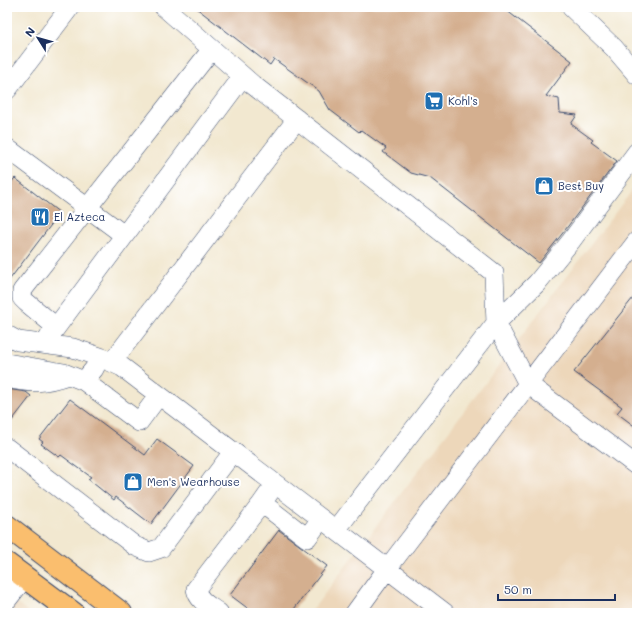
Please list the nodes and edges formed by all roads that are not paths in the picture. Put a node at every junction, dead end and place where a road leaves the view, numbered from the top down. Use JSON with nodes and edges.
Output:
{"nodes":[{"id":1,"x":70,"y":7,"type":"edge"},
{"id":2,"x":164,"y":7,"type":"edge"},
{"id":3,"x":571,"y":7,"type":"edge"},
{"id":4,"x":212,"y":50,"type":"junction"},
{"id":5,"x":243,"y":76,"type":"junction"},
{"id":6,"x":637,"y":76,"type":"edge"},
{"id":7,"x":7,"y":90,"type":"edge"},
{"id":8,"x":297,"y":119,"type":"junction"},
{"id":9,"x":7,"y":148,"type":"edge"},
{"id":10,"x":637,"y":152,"type":"edge"},
{"id":11,"x":88,"y":208,"type":"junction"},
{"id":12,"x":124,"y":235,"type":"junction"},
{"id":13,"x":637,"y":241,"type":"edge"},
{"id":14,"x":496,"y":323,"type":"junction"},
{"id":15,"x":56,"y":327,"type":"junction"},
{"id":16,"x":7,"y":335,"type":"edge"},
{"id":17,"x":43,"y":344,"type":"junction"},
{"id":18,"x":106,"y":360,"type":"junction"},
{"id":19,"x":7,"y":363,"type":"edge"},
{"id":20,"x":7,"y":378,"type":"edge"},
{"id":21,"x":77,"y":378,"type":"junction"},
{"id":22,"x":528,"y":384,"type":"junction"},
{"id":23,"x":159,"y":395,"type":"junction"},
{"id":24,"x":7,"y":448,"type":"edge"},
{"id":25,"x":233,"y":452,"type":"junction"},
{"id":26,"x":637,"y":466,"type":"edge"},
{"id":27,"x":275,"y":484,"type":"junction"},
{"id":28,"x":262,"y":503,"type":"junction"},
{"id":29,"x":329,"y":525,"type":"junction"},
{"id":30,"x":7,"y":526,"type":"edge"},
{"id":31,"x":7,"y":564,"type":"edge"},
{"id":32,"x":387,"y":569,"type":"junction"},
{"id":33,"x":25,"y":577,"type":"junction"},
{"id":34,"x":7,"y":600,"type":"edge"},
{"id":35,"x":73,"y":613,"type":"edge"},
{"id":36,"x":120,"y":613,"type":"edge"},
{"id":37,"x":219,"y":613,"type":"edge"},
{"id":38,"x":355,"y":613,"type":"edge"},
{"id":39,"x":445,"y":613,"type":"edge"}],
"edges":[{"from":1,"to":7,"type":"lane"},
{"from":2,"to":4,"type":"lane"},
{"from":3,"to":6,"type":"lane"},
{"from":4,"to":5,"type":"lane"},
{"from":4,"to":11,"type":"lane"},
{"from":5,"to":8,"type":"lane"},
{"from":5,"to":12,"type":"lane"},
{"from":8,"to":14,"type":"lane"},
{"from":8,"to":18,"type":"lane"},
{"from":9,"to":11,"type":"lane"},
{"from":10,"to":14,"type":"lane"},
{"from":11,"to":12,"type":"lane"},
{"from":11,"to":15,"type":"lane"},
{"from":12,"to":15,"type":"lane"},
{"from":13,"to":22,"type":"lane"},
{"from":14,"to":22,"type":"lane"},
{"from":14,"to":29,"type":"lane"},
{"from":15,"to":17,"type":"lane"},
{"from":16,"to":17,"type":"lane"},
{"from":17,"to":18,"type":"lane"},
{"from":18,"to":21,"type":"lane"},
{"from":18,"to":23,"type":"lane"},
{"from":19,"to":21,"type":"lane"},
{"from":20,"to":21,"type":"lane"},
{"from":21,"to":23,"type":"lane"},
{"from":22,"to":26,"type":"lane"},
{"from":22,"to":32,"type":"lane"},
{"from":23,"to":25,"type":"lane"},
{"from":24,"to":25,"type":"lane"},
{"from":25,"to":27,"type":"lane"},
{"from":27,"to":28,"type":"lane"},
{"from":27,"to":29,"type":"lane"},
{"from":28,"to":29,"type":"lane"},
{"from":28,"to":37,"type":"lane"},
{"from":29,"to":32,"type":"lane"},
{"from":30,"to":36,"type":"main road"},
{"from":31,"to":33,"type":"main road"},
{"from":32,"to":38,"type":"lane"},
{"from":32,"to":39,"type":"lane"},
{"from":33,"to":34,"type":"lane"},
{"from":33,"to":35,"type":"main road"}]}
